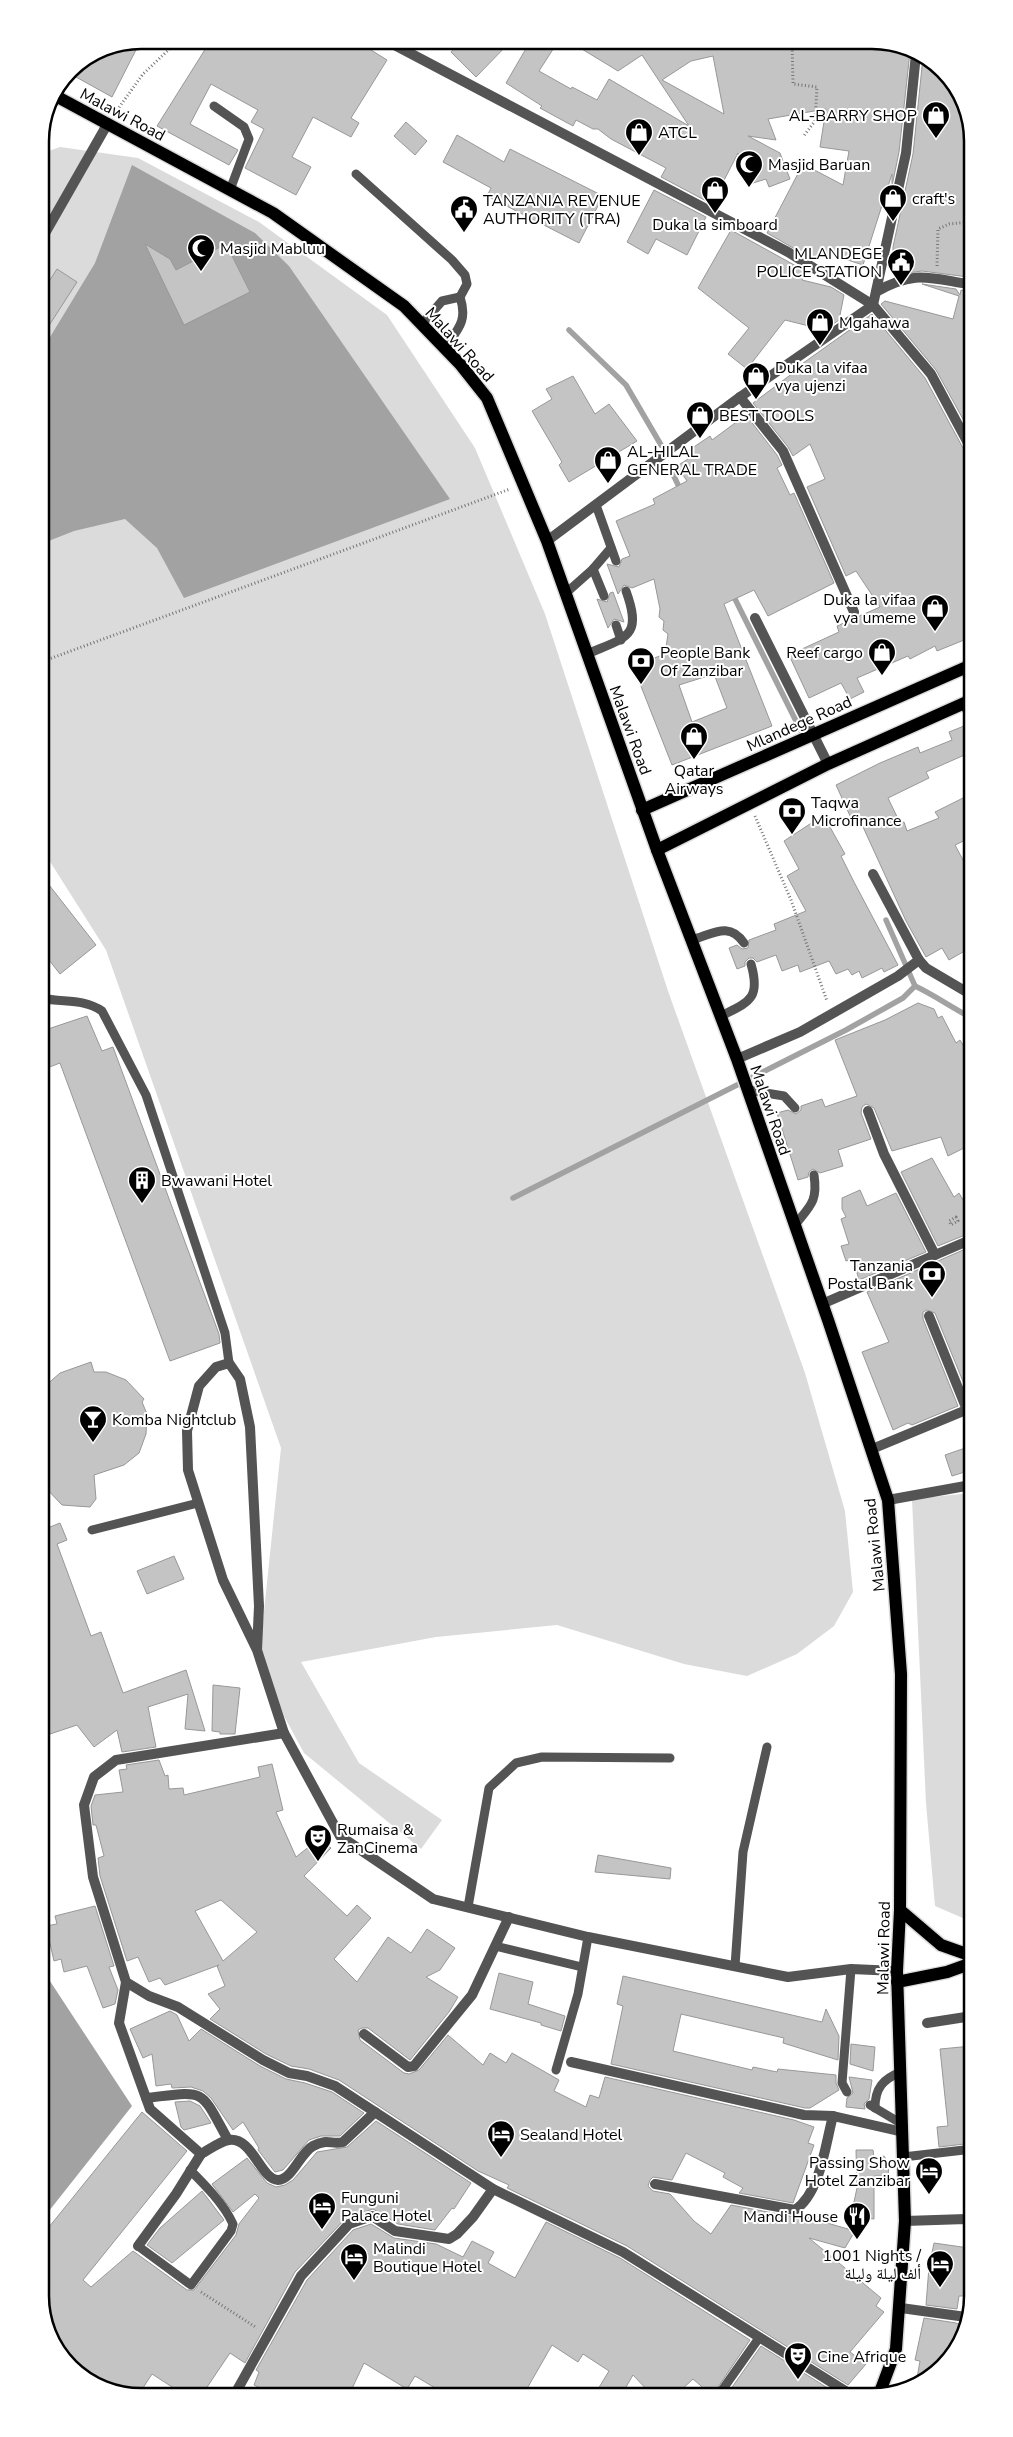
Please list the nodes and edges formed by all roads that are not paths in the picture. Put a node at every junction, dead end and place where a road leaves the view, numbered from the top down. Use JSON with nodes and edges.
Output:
{"nodes":[{"id":1,"x":402,"y":49,"type":"edge"},
{"id":2,"x":915,"y":60,"type":"edge"},
{"id":3,"x":59,"y":98,"type":"edge"},
{"id":4,"x":214,"y":106,"type":"dead end"},
{"id":5,"x":108,"y":123,"type":"junction"},
{"id":6,"x":356,"y":174,"type":"dead end"},
{"id":7,"x":230,"y":190,"type":"junction"},
{"id":8,"x":49,"y":226,"type":"edge"},
{"id":9,"x":964,"y":283,"type":"edge"},
{"id":10,"x":876,"y":292,"type":"junction"},
{"id":11,"x":460,"y":297,"type":"junction"},
{"id":12,"x":873,"y":305,"type":"junction"},
{"id":13,"x":422,"y":324,"type":"junction"},
{"id":14,"x":445,"y":348,"type":"junction"},
{"id":15,"x":740,"y":396,"type":"junction"},
{"id":16,"x":964,"y":436,"type":"edge"},
{"id":17,"x":596,"y":505,"type":"junction"},
{"id":18,"x":547,"y":542,"type":"junction"},
{"id":19,"x":612,"y":548,"type":"junction"},
{"id":20,"x":616,"y":561,"type":"dead end"},
{"id":21,"x":593,"y":569,"type":"junction"},
{"id":22,"x":626,"y":591,"type":"dead end"},
{"id":23,"x":566,"y":593,"type":"junction"},
{"id":24,"x":604,"y":596,"type":"dead end"},
{"id":25,"x":854,"y":612,"type":"dead end"},
{"id":26,"x":755,"y":618,"type":"dead end"},
{"id":27,"x":616,"y":625,"type":"dead end"},
{"id":28,"x":621,"y":640,"type":"junction"},
{"id":29,"x":587,"y":654,"type":"junction"},
{"id":30,"x":964,"y":668,"type":"edge"},
{"id":31,"x":964,"y":708,"type":"edge"},
{"id":32,"x":813,"y":735,"type":"junction"},
{"id":33,"x":828,"y":764,"type":"junction"},
{"id":34,"x":642,"y":810,"type":"junction"},
{"id":35,"x":657,"y":850,"type":"junction"},
{"id":36,"x":873,"y":874,"type":"dead end"},
{"id":37,"x":691,"y":940,"type":"junction"},
{"id":38,"x":744,"y":942,"type":"dead end"},
{"id":39,"x":915,"y":963,"type":"junction"},
{"id":40,"x":751,"y":964,"type":"dead end"},
{"id":41,"x":964,"y":990,"type":"edge"},
{"id":42,"x":49,"y":999,"type":"edge"},
{"id":43,"x":721,"y":1016,"type":"junction"},
{"id":44,"x":737,"y":1060,"type":"junction"},
{"id":45,"x":748,"y":1090,"type":"junction"},
{"id":46,"x":795,"y":1108,"type":"dead end"},
{"id":47,"x":868,"y":1111,"type":"dead end"},
{"id":48,"x":814,"y":1175,"type":"dead end"},
{"id":49,"x":794,"y":1226,"type":"junction"},
{"id":50,"x":964,"y":1243,"type":"edge"},
{"id":51,"x":935,"y":1255,"type":"junction"},
{"id":52,"x":822,"y":1304,"type":"junction"},
{"id":53,"x":929,"y":1316,"type":"dead end"},
{"id":54,"x":229,"y":1364,"type":"junction"},
{"id":55,"x":964,"y":1397,"type":"edge"},
{"id":56,"x":964,"y":1411,"type":"edge"},
{"id":57,"x":872,"y":1449,"type":"junction"},
{"id":58,"x":964,"y":1486,"type":"edge"},
{"id":59,"x":888,"y":1500,"type":"junction"},
{"id":60,"x":198,"y":1503,"type":"junction"},
{"id":61,"x":92,"y":1530,"type":"dead end"},
{"id":62,"x":256,"y":1650,"type":"junction"},
{"id":63,"x":284,"y":1733,"type":"junction"},
{"id":64,"x":767,"y":1747,"type":"dead end"},
{"id":65,"x":670,"y":1758,"type":"dead end"},
{"id":66,"x":468,"y":1907,"type":"junction"},
{"id":67,"x":900,"y":1910,"type":"junction"},
{"id":68,"x":509,"y":1917,"type":"junction"},
{"id":69,"x":588,"y":1937,"type":"junction"},
{"id":70,"x":495,"y":1946,"type":"junction"},
{"id":71,"x":964,"y":1953,"type":"edge"},
{"id":72,"x":735,"y":1966,"type":"junction"},
{"id":73,"x":964,"y":1966,"type":"edge"},
{"id":74,"x":582,"y":1967,"type":"junction"},
{"id":75,"x":851,"y":1969,"type":"junction"},
{"id":76,"x":897,"y":1976,"type":"junction"},
{"id":77,"x":126,"y":1982,"type":"junction"},
{"id":78,"x":964,"y":2017,"type":"edge"},
{"id":79,"x":927,"y":2023,"type":"dead end"},
{"id":80,"x":364,"y":2034,"type":"dead end"},
{"id":81,"x":571,"y":2062,"type":"dead end"},
{"id":82,"x":556,"y":2070,"type":"dead end"},
{"id":83,"x":901,"y":2072,"type":"junction"},
{"id":84,"x":847,"y":2092,"type":"dead end"},
{"id":85,"x":146,"y":2098,"type":"junction"},
{"id":86,"x":375,"y":2112,"type":"junction"},
{"id":87,"x":833,"y":2116,"type":"junction"},
{"id":88,"x":902,"y":2128,"type":"junction"},
{"id":89,"x":228,"y":2140,"type":"junction"},
{"id":90,"x":964,"y":2150,"type":"edge"},
{"id":91,"x":201,"y":2154,"type":"junction"},
{"id":92,"x":903,"y":2157,"type":"junction"},
{"id":93,"x":190,"y":2170,"type":"junction"},
{"id":94,"x":655,"y":2184,"type":"dead end"},
{"id":95,"x":493,"y":2189,"type":"junction"},
{"id":96,"x":964,"y":2220,"type":"edge"},
{"id":97,"x":905,"y":2221,"type":"junction"},
{"id":98,"x":138,"y":2246,"type":"joint"},
{"id":99,"x":901,"y":2308,"type":"junction"},
{"id":100,"x":962,"y":2316,"type":"edge"},
{"id":101,"x":759,"y":2338,"type":"junction"},
{"id":102,"x":882,"y":2387,"type":"edge"},
{"id":103,"x":238,"y":2388,"type":"edge"},
{"id":104,"x":724,"y":2388,"type":"edge"},
{"id":105,"x":840,"y":2388,"type":"edge"}],
"edges":[{"from":1,"to":12,"type":"street"},
{"from":2,"to":10,"type":"street"},
{"from":3,"to":5,"type":"main road","name":"Malawi Road"},
{"from":4,"to":7,"type":"lane"},
{"from":5,"to":7,"type":"main road","name":"Malawi Road"},
{"from":5,"to":8,"type":"street"},
{"from":6,"to":11,"type":"lane"},
{"from":7,"to":13,"type":"main road","name":"Malawi Road"},
{"from":9,"to":10,"type":"street"},
{"from":10,"to":12,"type":"street"},
{"from":11,"to":13,"type":"lane"},
{"from":11,"to":14,"type":"lane"},
{"from":12,"to":15,"type":"street"},
{"from":12,"to":16,"type":"street"},
{"from":13,"to":14,"type":"main road","name":"Malawi Road"},
{"from":14,"to":18,"type":"main road","name":"Malawi Road"},
{"from":15,"to":17,"type":"street"},
{"from":15,"to":25,"type":"street"},
{"from":17,"to":18,"type":"street"},
{"from":17,"to":19,"type":"lane"},
{"from":18,"to":23,"type":"main road","name":"Malawi Road"},
{"from":19,"to":20,"type":"lane"},
{"from":19,"to":21,"type":"lane"},
{"from":21,"to":23,"type":"lane"},
{"from":21,"to":24,"type":"lane"},
{"from":22,"to":28,"type":"lane"},
{"from":23,"to":29,"type":"main road","name":"Malawi Road"},
{"from":26,"to":32,"type":"street"},
{"from":27,"to":28,"type":"lane"},
{"from":28,"to":29,"type":"lane"},
{"from":29,"to":34,"type":"main road","name":"Malawi Road"},
{"from":30,"to":32,"type":"main road","name":"Mlandege Road"},
{"from":31,"to":33,"type":"main road"},
{"from":32,"to":33,"type":"street"},
{"from":32,"to":34,"type":"main road","name":"Mlandege Road"},
{"from":33,"to":35,"type":"main road"},
{"from":34,"to":35,"type":"main road","name":"Malawi Road"},
{"from":35,"to":37,"type":"main road","name":"Malawi Road"},
{"from":36,"to":39,"type":"street"},
{"from":37,"to":38,"type":"lane"},
{"from":37,"to":43,"type":"main road","name":"Malawi Road"},
{"from":39,"to":41,"type":"street"},
{"from":39,"to":44,"type":"street"},
{"from":40,"to":43,"type":"lane"},
{"from":42,"to":54,"type":"lane"},
{"from":43,"to":44,"type":"main road","name":"Malawi Road"},
{"from":44,"to":45,"type":"main road","name":"Malawi Road"},
{"from":45,"to":46,"type":"lane"},
{"from":45,"to":49,"type":"main road","name":"Malawi Road"},
{"from":47,"to":51,"type":"street"},
{"from":48,"to":49,"type":"lane"},
{"from":49,"to":52,"type":"main road","name":"Malawi Road"},
{"from":50,"to":51,"type":"street"},
{"from":51,"to":52,"type":"street"},
{"from":52,"to":57,"type":"main road","name":"Malawi Road"},
{"from":53,"to":55,"type":"street"},
{"from":54,"to":60,"type":"street"},
{"from":54,"to":62,"type":"street"},
{"from":56,"to":57,"type":"street"},
{"from":57,"to":59,"type":"main road","name":"Malawi Road"},
{"from":58,"to":59,"type":"street"},
{"from":59,"to":67,"type":"main road","name":"Malawi Road"},
{"from":60,"to":61,"type":"lane"},
{"from":60,"to":62,"type":"street"},
{"from":62,"to":63,"type":"street"},
{"from":63,"to":66,"type":"street"},
{"from":63,"to":77,"type":"street"},
{"from":64,"to":72,"type":"lane"},
{"from":65,"to":66,"type":"lane"},
{"from":66,"to":68,"type":"street"},
{"from":67,"to":71,"type":"main road"},
{"from":67,"to":76,"type":"main road","name":"Malawi Road"},
{"from":68,"to":69,"type":"street"},
{"from":68,"to":70,"type":"street"},
{"from":69,"to":72,"type":"street"},
{"from":69,"to":74,"type":"lane"},
{"from":70,"to":74,"type":"lane"},
{"from":70,"to":80,"type":"street"},
{"from":72,"to":75,"type":"street"},
{"from":73,"to":76,"type":"main road"},
{"from":74,"to":82,"type":"lane"},
{"from":75,"to":76,"type":"street"},
{"from":75,"to":84,"type":"lane"},
{"from":76,"to":83,"type":"main road","name":"Malawi Road"},
{"from":77,"to":85,"type":"street"},
{"from":77,"to":86,"type":"street"},
{"from":78,"to":79,"type":"street"},
{"from":81,"to":87,"type":"street"},
{"from":83,"to":88,"type":"main road","name":"Malawi Road"},
{"from":83,"to":88,"type":"lane"},
{"from":85,"to":89,"type":"street"},
{"from":85,"to":91,"type":"street"},
{"from":86,"to":89,"type":"street"},
{"from":86,"to":95,"type":"street"},
{"from":87,"to":88,"type":"street"},
{"from":87,"to":94,"type":"street"},
{"from":88,"to":92,"type":"main road","name":"Malawi Road"},
{"from":89,"to":91,"type":"street"},
{"from":90,"to":92,"type":"lane"},
{"from":91,"to":93,"type":"street"},
{"from":92,"to":97,"type":"main road","name":"Malawi Road"},
{"from":93,"to":98,"type":"street"},
{"from":93,"to":98,"type":"lane"},
{"from":95,"to":101,"type":"street"},
{"from":95,"to":103,"type":"street"},
{"from":96,"to":97,"type":"street"},
{"from":97,"to":99,"type":"main road","name":"Malawi Road"},
{"from":99,"to":100,"type":"street"},
{"from":99,"to":102,"type":"main road","name":"Malawi Road"},
{"from":101,"to":104,"type":"lane"},
{"from":101,"to":105,"type":"street"}]}
